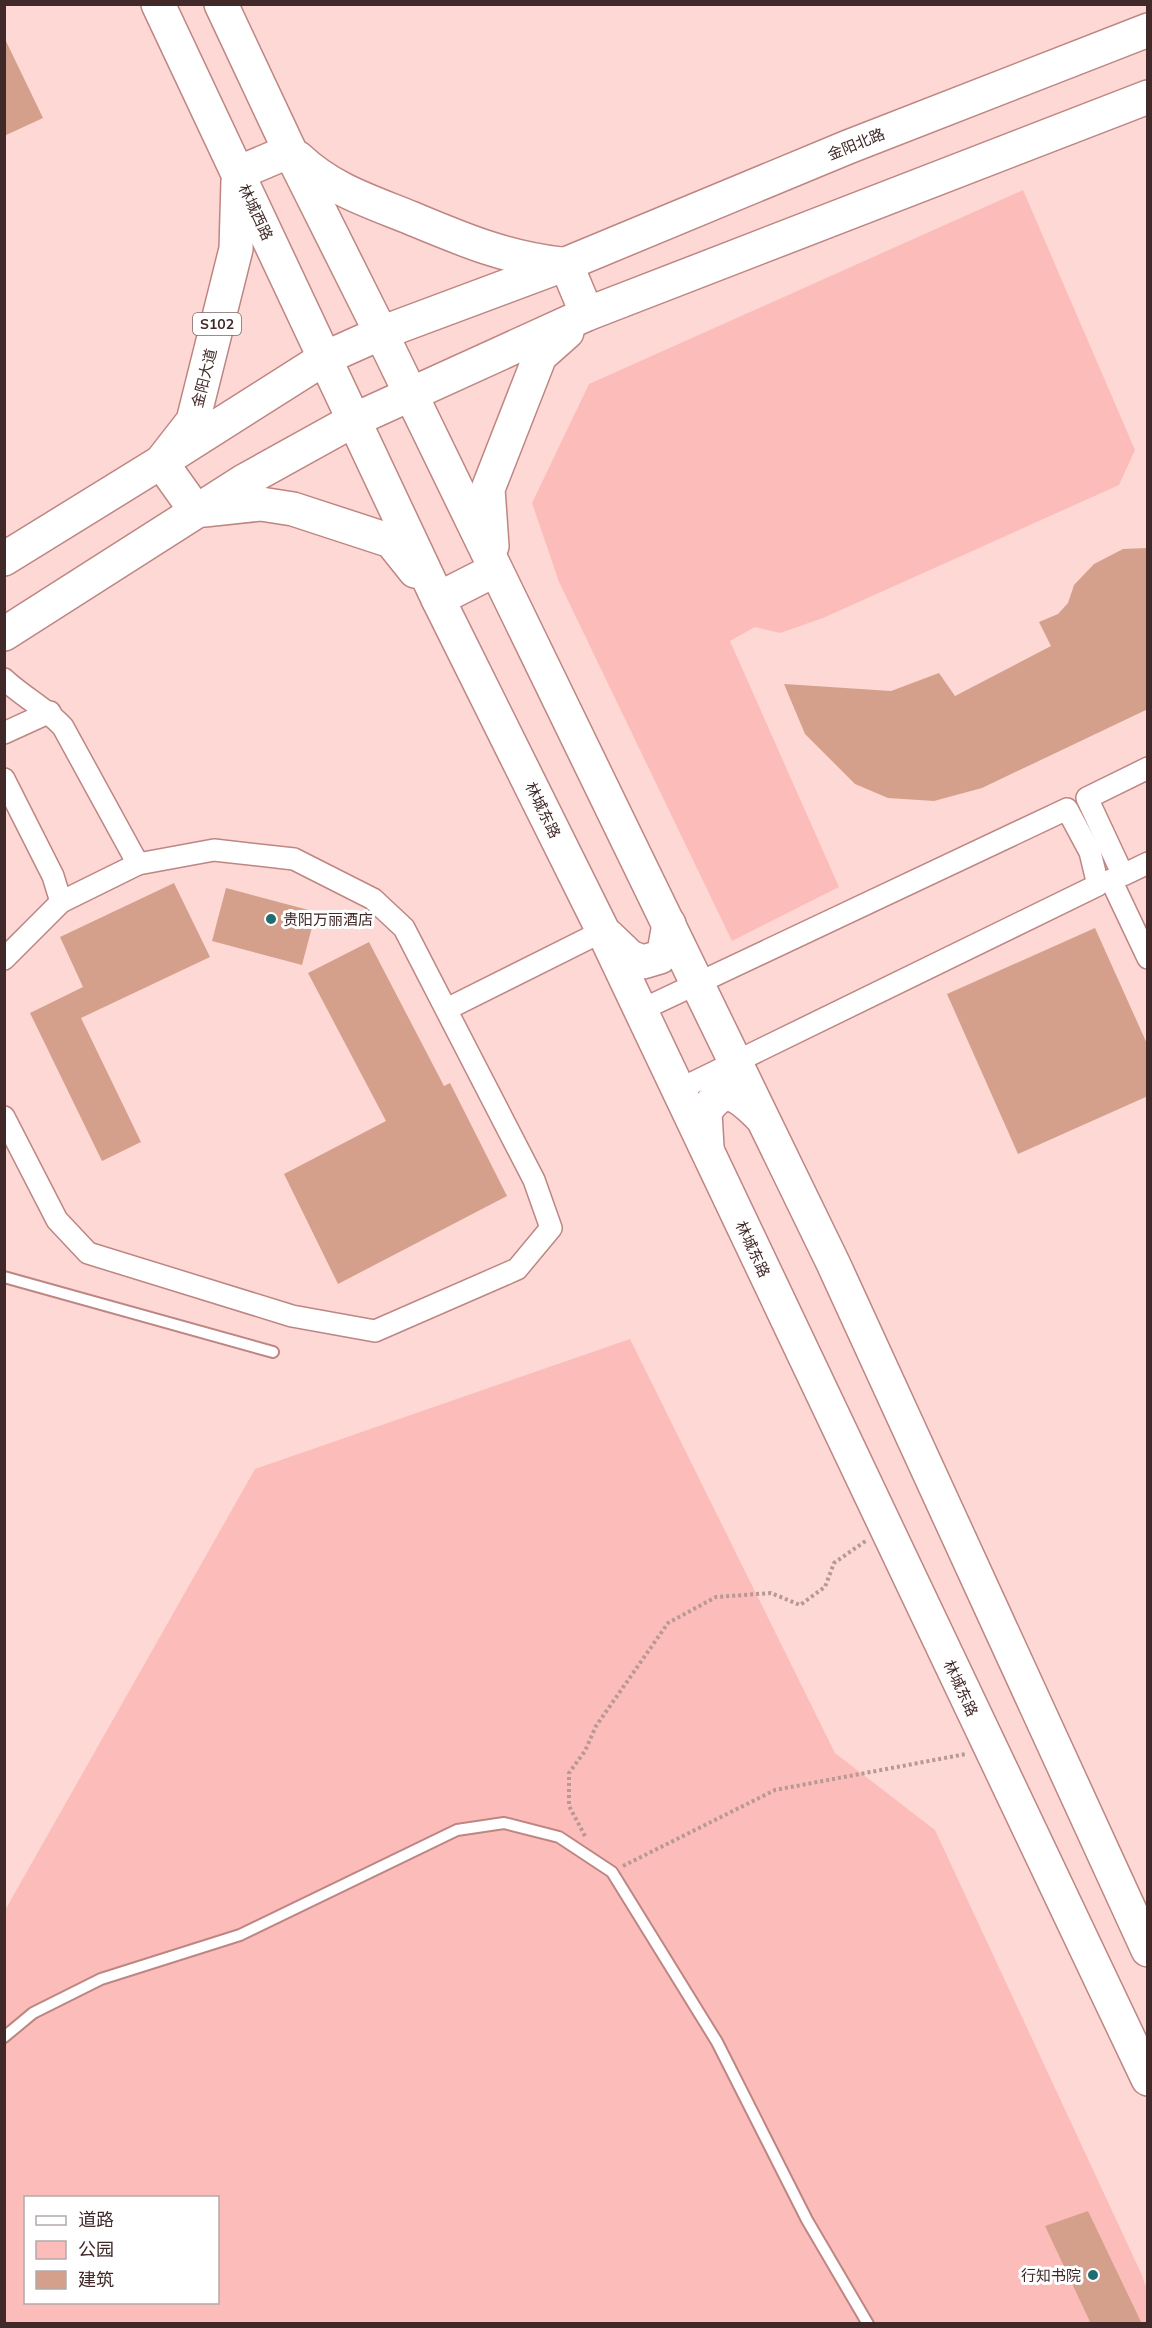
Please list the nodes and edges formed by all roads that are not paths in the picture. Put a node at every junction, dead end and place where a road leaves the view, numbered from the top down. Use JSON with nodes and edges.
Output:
{"nodes":[{"id":1,"x":158,"y":4,"type":"edge"},
{"id":2,"x":221,"y":4,"type":"edge"},
{"id":3,"x":1148,"y":30,"type":"edge"},
{"id":4,"x":1148,"y":97,"type":"edge"},
{"id":5,"x":290,"y":151,"type":"junction"},
{"id":6,"x":238,"y":173,"type":"junction"},
{"id":7,"x":566,"y":264,"type":"junction"},
{"id":8,"x":587,"y":315,"type":"junction"},
{"id":9,"x":381,"y":333,"type":"junction"},
{"id":10,"x":325,"y":358,"type":"junction"},
{"id":11,"x":410,"y":395,"type":"junction"},
{"id":12,"x":354,"y":420,"type":"junction"},
{"id":13,"x":161,"y":462,"type":"junction"},
{"id":14,"x":196,"y":511,"type":"junction"},
{"id":15,"x":4,"y":559,"type":"edge"},
{"id":16,"x":495,"y":570,"type":"junction"},
{"id":17,"x":438,"y":599,"type":"junction"},
{"id":18,"x":4,"y":634,"type":"edge"},
{"id":19,"x":4,"y":679,"type":"edge"},
{"id":20,"x":50,"y":712,"type":"junction"},
{"id":21,"x":4,"y":733,"type":"edge"},
{"id":22,"x":1148,"y":768,"type":"edge"},
{"id":23,"x":4,"y":779,"type":"edge"},
{"id":24,"x":1087,"y":798,"type":"junction"},
{"id":25,"x":1067,"y":809,"type":"junction"},
{"id":26,"x":1148,"y":862,"type":"edge"},
{"id":27,"x":138,"y":864,"type":"junction"},
{"id":28,"x":1111,"y":880,"type":"junction"},
{"id":29,"x":61,"y":902,"type":"junction"},
{"id":30,"x":669,"y":924,"type":"junction"},
{"id":31,"x":603,"y":931,"type":"junction"},
{"id":32,"x":1148,"y":958,"type":"edge"},
{"id":33,"x":4,"y":960,"type":"edge"},
{"id":34,"x":697,"y":982,"type":"junction"},
{"id":35,"x":447,"y":1010,"type":"junction"},
{"id":36,"x":639,"y":1011,"type":"junction"},
{"id":37,"x":736,"y":1064,"type":"junction"},
{"id":38,"x":678,"y":1090,"type":"junction"},
{"id":39,"x":4,"y":1117,"type":"edge"},
{"id":40,"x":763,"y":1118,"type":"junction"},
{"id":41,"x":707,"y":1153,"type":"junction"},
{"id":42,"x":4,"y":1277,"type":"edge"},
{"id":43,"x":273,"y":1352,"type":"dead end"},
{"id":44,"x":1148,"y":1950,"type":"edge"},
{"id":45,"x":4,"y":2037,"type":"edge"},
{"id":46,"x":1148,"y":2079,"type":"edge"},
{"id":47,"x":868,"y":2324,"type":"edge"}],
"edges":[{"from":1,"to":6,"type":"main road","name":"林城西路"},
{"from":2,"to":5,"type":"main road"},
{"from":3,"to":7,"type":"main road","name":"金阳北路"},
{"from":4,"to":8,"type":"main road"},
{"from":5,"to":6,"type":"main road"},
{"from":5,"to":7,"type":"main road"},
{"from":5,"to":9,"type":"main road"},
{"from":6,"to":10,"type":"main road","name":"林城西路"},
{"from":6,"to":13,"type":"main road","name":"金阳大道","number":"S102"},
{"from":7,"to":8,"type":"main road"},
{"from":7,"to":9,"type":"main road","name":"金阳北路"},
{"from":8,"to":11,"type":"main road"},
{"from":8,"to":16,"type":"main road"},
{"from":9,"to":10,"type":"main road","name":"金阳北路"},
{"from":9,"to":11,"type":"main road"},
{"from":10,"to":12,"type":"main road","name":"林城西路"},
{"from":10,"to":13,"type":"main road","name":"金阳北路"},
{"from":11,"to":12,"type":"main road"},
{"from":11,"to":16,"type":"main road"},
{"from":12,"to":14,"type":"main road"},
{"from":12,"to":17,"type":"main road","name":"林城东路"},
{"from":13,"to":14,"type":"main road"},
{"from":13,"to":15,"type":"main road","name":"金阳大道","number":"S102"},
{"from":14,"to":17,"type":"main road"},
{"from":14,"to":18,"type":"main road"},
{"from":16,"to":17,"type":"main road"},
{"from":16,"to":30,"type":"main road"},
{"from":17,"to":31,"type":"main road","name":"林城东路"},
{"from":19,"to":20,"type":"street"},
{"from":20,"to":21,"type":"street"},
{"from":20,"to":27,"type":"street"},
{"from":22,"to":24,"type":"street"},
{"from":23,"to":29,"type":"street"},
{"from":24,"to":25,"type":"street"},
{"from":24,"to":28,"type":"street"},
{"from":25,"to":28,"type":"street"},
{"from":25,"to":34,"type":"street"},
{"from":26,"to":28,"type":"street"},
{"from":27,"to":29,"type":"street"},
{"from":27,"to":35,"type":"street"},
{"from":28,"to":32,"type":"street"},
{"from":28,"to":37,"type":"street"},
{"from":29,"to":33,"type":"street"},
{"from":30,"to":31,"type":"main road"},
{"from":30,"to":34,"type":"main road"},
{"from":31,"to":35,"type":"street"},
{"from":31,"to":36,"type":"main road","name":"林城东路"},
{"from":34,"to":36,"type":"street"},
{"from":34,"to":37,"type":"main road"},
{"from":35,"to":39,"type":"street"},
{"from":36,"to":38,"type":"main road","name":"林城东路"},
{"from":37,"to":38,"type":"street"},
{"from":37,"to":40,"type":"main road"},
{"from":38,"to":41,"type":"main road","name":"林城东路"},
{"from":40,"to":41,"type":"main road"},
{"from":40,"to":44,"type":"main road"},
{"from":41,"to":46,"type":"main road","name":"林城东路"},
{"from":42,"to":43,"type":"lane"},
{"from":45,"to":47,"type":"lane"}]}
